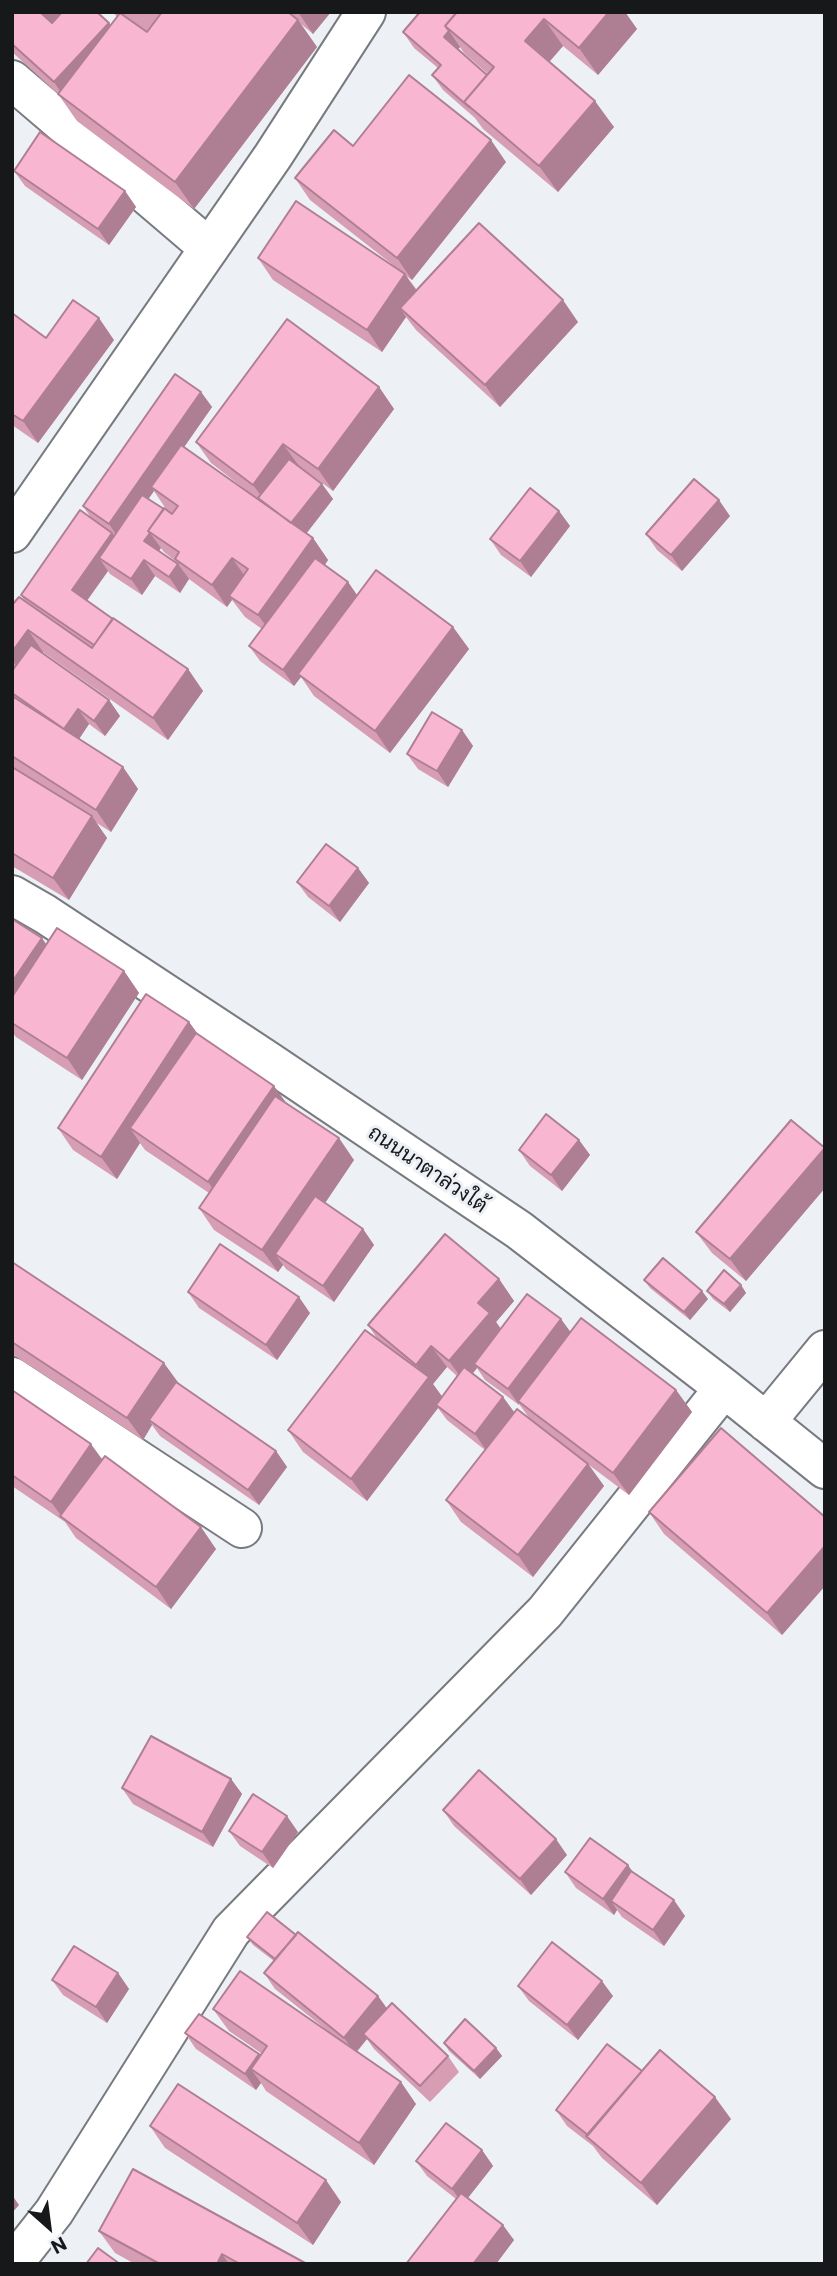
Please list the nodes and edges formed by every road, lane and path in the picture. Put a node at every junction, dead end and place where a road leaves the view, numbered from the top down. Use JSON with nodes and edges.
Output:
{"nodes":[{"id":1,"x":366,"y":12,"type":"edge"},
{"id":2,"x":12,"y":80,"type":"edge"},
{"id":3,"x":209,"y":248,"type":"junction"},
{"id":4,"x":12,"y":533,"type":"edge"},
{"id":5,"x":12,"y":895,"type":"edge"},
{"id":6,"x":825,"y":1350,"type":"edge"},
{"id":7,"x":12,"y":1377,"type":"edge"},
{"id":8,"x":724,"y":1388,"type":"junction"},
{"id":9,"x":766,"y":1422,"type":"junction"},
{"id":10,"x":825,"y":1469,"type":"edge"},
{"id":11,"x":242,"y":1528,"type":"dead end"},
{"id":12,"x":13,"y":2264,"type":"edge"}],
"edges":[{"from":1,"to":3,"type":"street"},
{"from":2,"to":3,"type":"street"},
{"from":3,"to":4,"type":"street"},
{"from":5,"to":8,"type":"street","name":"ถนนนาตาล่วงใต้"},
{"from":6,"to":9,"type":"street"},
{"from":7,"to":11,"type":"street"},
{"from":8,"to":9,"type":"street","name":"ถนนนาตาล่วงใต้"},
{"from":8,"to":12,"type":"street"},
{"from":9,"to":10,"type":"street","name":"ถนนนาตาล่วงใต้"}]}
